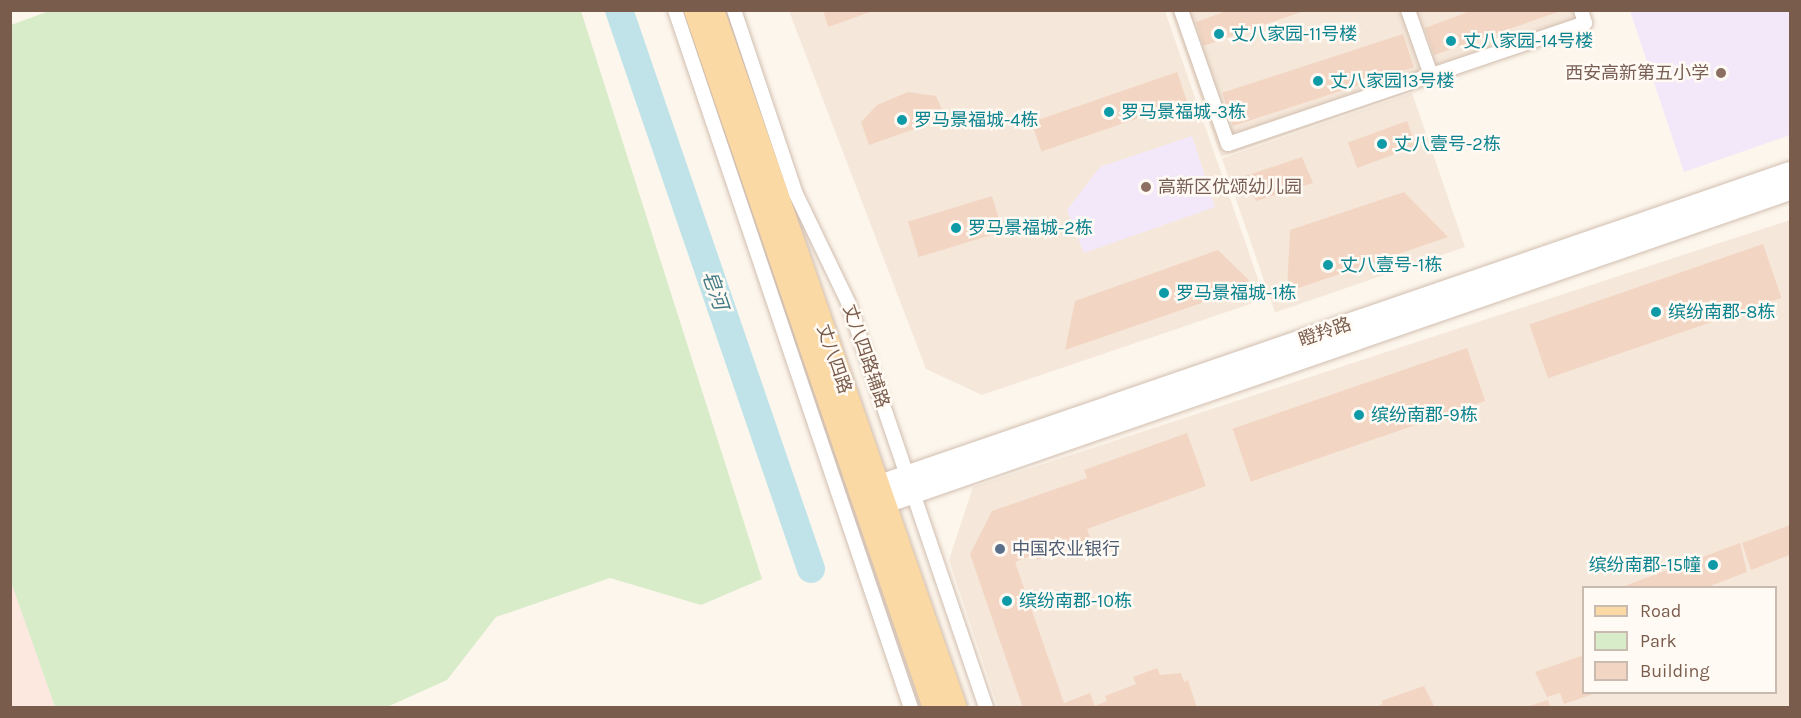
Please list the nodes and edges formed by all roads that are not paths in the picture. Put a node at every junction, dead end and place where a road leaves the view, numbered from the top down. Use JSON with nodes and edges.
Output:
{"nodes":[{"id":1,"x":675,"y":10,"type":"edge"},
{"id":2,"x":695,"y":10,"type":"edge"},
{"id":3,"x":713,"y":10,"type":"edge"},
{"id":4,"x":734,"y":10,"type":"edge"},
{"id":5,"x":1181,"y":10,"type":"edge"},
{"id":6,"x":1408,"y":10,"type":"edge"},
{"id":7,"x":1581,"y":10,"type":"edge"},
{"id":8,"x":1431,"y":75,"type":"junction"},
{"id":9,"x":1791,"y":172,"type":"edge"},
{"id":10,"x":1791,"y":190,"type":"edge"},
{"id":11,"x":910,"y":485,"type":"junction"},
{"id":12,"x":872,"y":498,"type":"junction"},
{"id":13,"x":911,"y":708,"type":"edge"},
{"id":14,"x":934,"y":708,"type":"edge"},
{"id":15,"x":956,"y":708,"type":"edge"},
{"id":16,"x":986,"y":708,"type":"edge"}],
"edges":[{"from":1,"to":13,"type":"street"},
{"from":2,"to":12,"type":"main road","name":"丈八四路"},
{"from":3,"to":12,"type":"main road","name":"丈八四路"},
{"from":4,"to":11,"type":"street","name":"丈八四路辅路"},
{"from":5,"to":8,"type":"street"},
{"from":6,"to":8,"type":"street"},
{"from":7,"to":8,"type":"street"},
{"from":9,"to":11,"type":"street","name":"瞪羚路"},
{"from":10,"to":11,"type":"street","name":"瞪羚路"},
{"from":11,"to":12,"type":"street","name":"瞪羚路"},
{"from":11,"to":16,"type":"street","name":"丈八四路辅路"},
{"from":12,"to":14,"type":"main road","name":"丈八四路"},
{"from":12,"to":15,"type":"main road","name":"丈八四路"}]}
